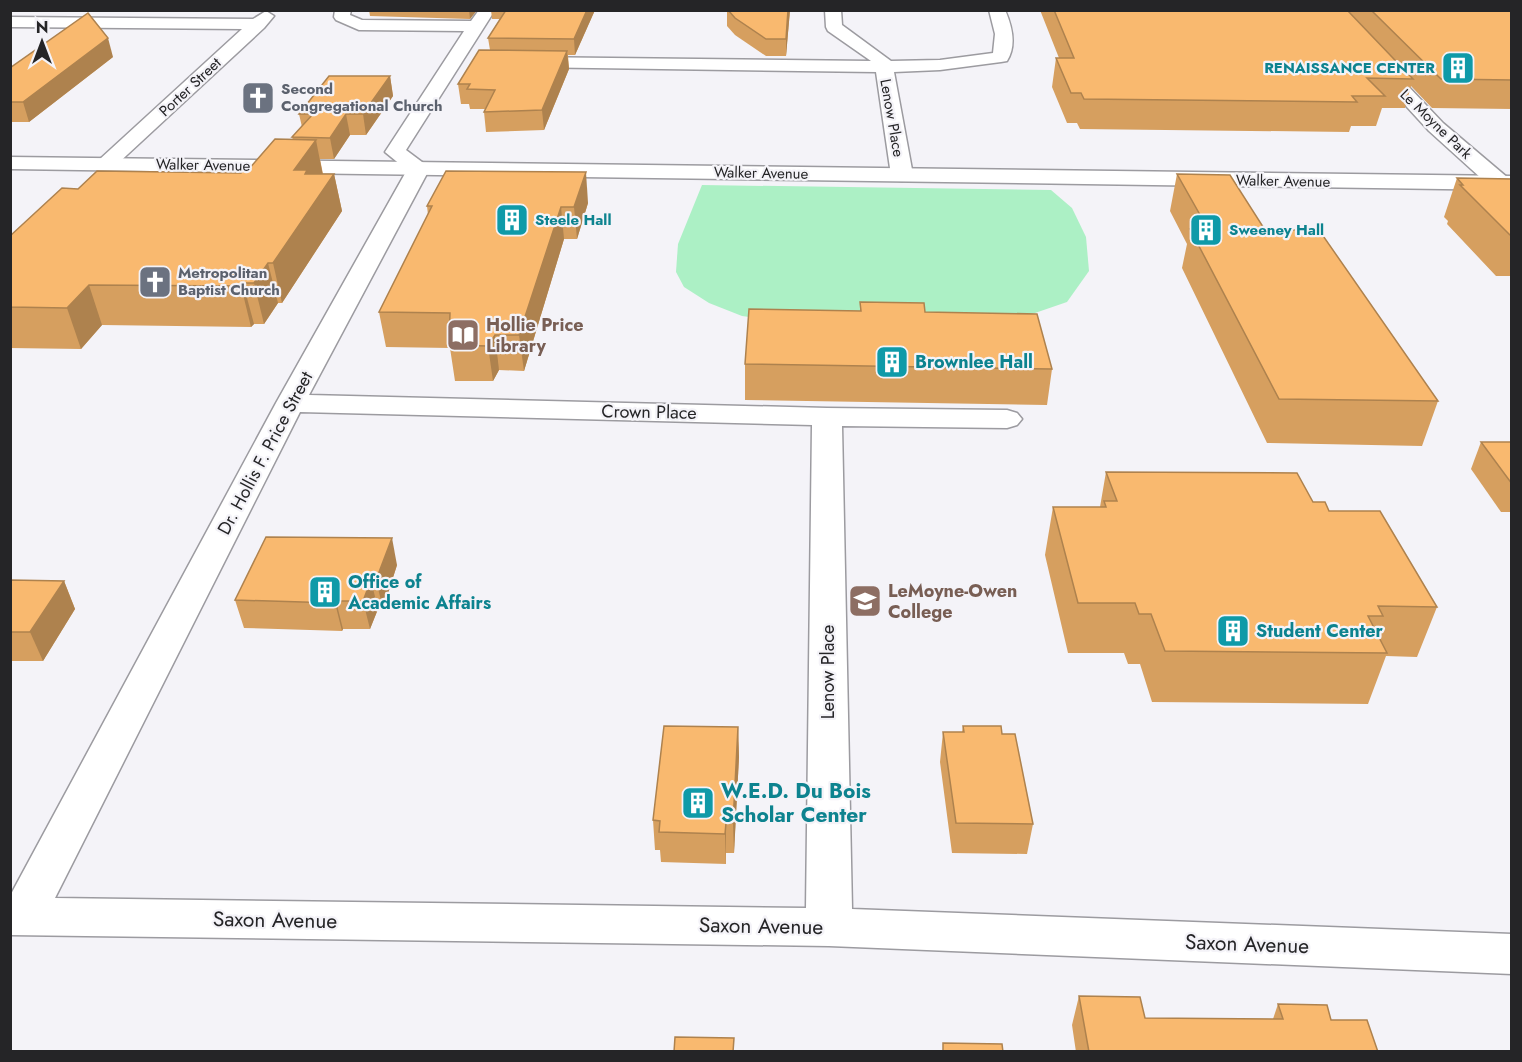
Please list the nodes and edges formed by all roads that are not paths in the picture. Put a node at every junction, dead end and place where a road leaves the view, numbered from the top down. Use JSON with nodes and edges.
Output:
{"nodes":[{"id":1,"x":272,"y":10,"type":"edge"},
{"id":2,"x":344,"y":10,"type":"edge"},
{"id":3,"x":832,"y":10,"type":"edge"},
{"id":4,"x":997,"y":10,"type":"edge"},
{"id":5,"x":1326,"y":10,"type":"edge"},
{"id":6,"x":481,"y":18,"type":"edge"},
{"id":7,"x":10,"y":22,"type":"edge"},
{"id":8,"x":258,"y":24,"type":"junction"},
{"id":9,"x":510,"y":62,"type":"edge"},
{"id":10,"x":883,"y":64,"type":"junction"},
{"id":11,"x":10,"y":163,"type":"edge"},
{"id":12,"x":107,"y":163,"type":"junction"},
{"id":13,"x":419,"y":168,"type":"junction"},
{"id":14,"x":902,"y":175,"type":"junction"},
{"id":15,"x":1506,"y":183,"type":"edge"},
{"id":16,"x":290,"y":403,"type":"junction"},
{"id":17,"x":827,"y":417,"type":"junction"},
{"id":18,"x":1007,"y":418,"type":"dead end"},
{"id":19,"x":17,"y":916,"type":"edge"},
{"id":20,"x":829,"y":927,"type":"junction"},
{"id":21,"x":1512,"y":954,"type":"edge"}],
"edges":[{"from":1,"to":8,"type":"street","name":"Porter Street"},
{"from":2,"to":6,"type":"street"},
{"from":3,"to":10,"type":"street"},
{"from":4,"to":10,"type":"street"},
{"from":5,"to":15,"type":"street","name":"Le Moyne Park"},
{"from":6,"to":13,"type":"street"},
{"from":7,"to":8,"type":"street"},
{"from":8,"to":12,"type":"street","name":"Porter Street"},
{"from":9,"to":10,"type":"street"},
{"from":10,"to":14,"type":"street","name":"Lenow Place"},
{"from":11,"to":12,"type":"street","name":"Walker Avenue"},
{"from":12,"to":13,"type":"street","name":"Walker Avenue"},
{"from":13,"to":14,"type":"street","name":"Walker Avenue"},
{"from":13,"to":16,"type":"street","name":"Dr. Hollis F. Price Street"},
{"from":14,"to":15,"type":"street","name":"Walker Avenue"},
{"from":16,"to":17,"type":"street","name":"Crown Place"},
{"from":16,"to":19,"type":"street","name":"Dr. Hollis F. Price Street"},
{"from":17,"to":18,"type":"street","name":"Crown Place"},
{"from":17,"to":20,"type":"street","name":"Lenow Place"},
{"from":19,"to":20,"type":"street","name":"Saxon Avenue"},
{"from":20,"to":21,"type":"street","name":"Saxon Avenue"}]}
